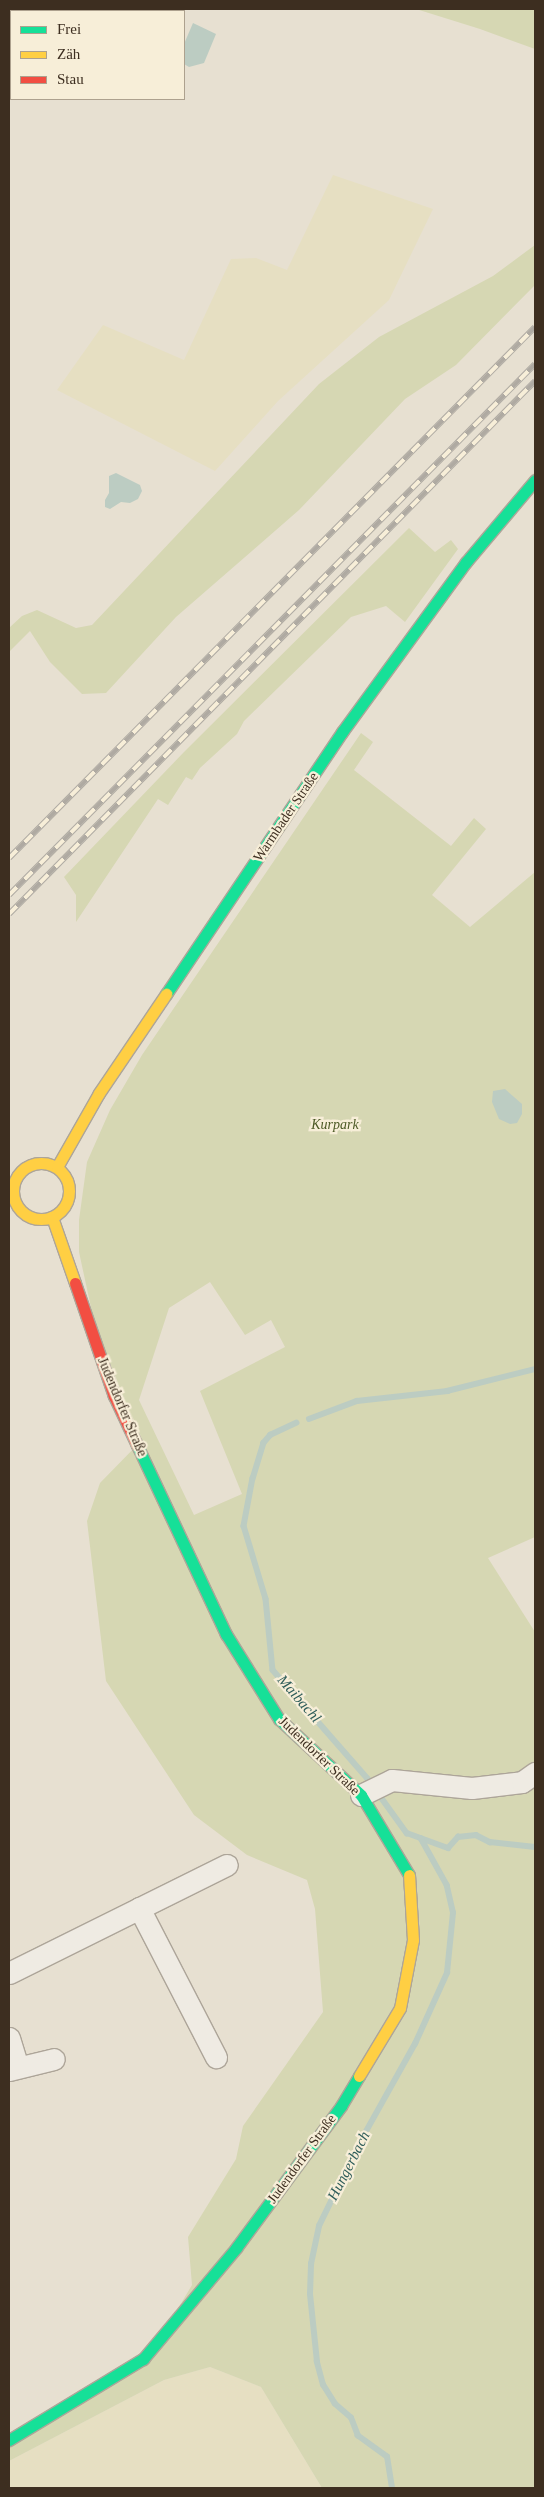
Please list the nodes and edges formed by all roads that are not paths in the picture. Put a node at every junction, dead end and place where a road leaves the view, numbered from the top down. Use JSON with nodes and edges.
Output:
{"nodes":[{"id":1,"x":535,"y":480,"type":"edge"},
{"id":2,"x":57,"y":1167,"type":"junction"},
{"id":3,"x":12,"y":1204,"type":"edge"},
{"id":4,"x":52,"y":1217,"type":"junction"},
{"id":5,"x":535,"y":1773,"type":"edge"},
{"id":6,"x":370,"y":1790,"type":"junction"},
{"id":7,"x":227,"y":1865,"type":"dead end"},
{"id":8,"x":139,"y":1908,"type":"junction"},
{"id":9,"x":9,"y":1973,"type":"edge"},
{"id":10,"x":9,"y":2038,"type":"edge"},
{"id":11,"x":216,"y":2057,"type":"dead end"},
{"id":12,"x":54,"y":2059,"type":"dead end"},
{"id":13,"x":14,"y":2069,"type":"edge"},
{"id":14,"x":9,"y":2440,"type":"edge"}],
"edges":[{"from":1,"to":2,"type":"street","name":"Warmbader Straße"},
{"from":2,"to":3,"type":"street"},
{"from":2,"to":4,"type":"street"},
{"from":3,"to":4,"type":"street"},
{"from":4,"to":6,"type":"street","name":"Judendorfer Straße"},
{"from":5,"to":6,"type":"street"},
{"from":6,"to":14,"type":"street","name":"Judendorfer Straße"},
{"from":7,"to":8,"type":"street"},
{"from":8,"to":9,"type":"street"},
{"from":8,"to":11,"type":"street"},
{"from":10,"to":13,"type":"street"},
{"from":12,"to":13,"type":"street"}]}
